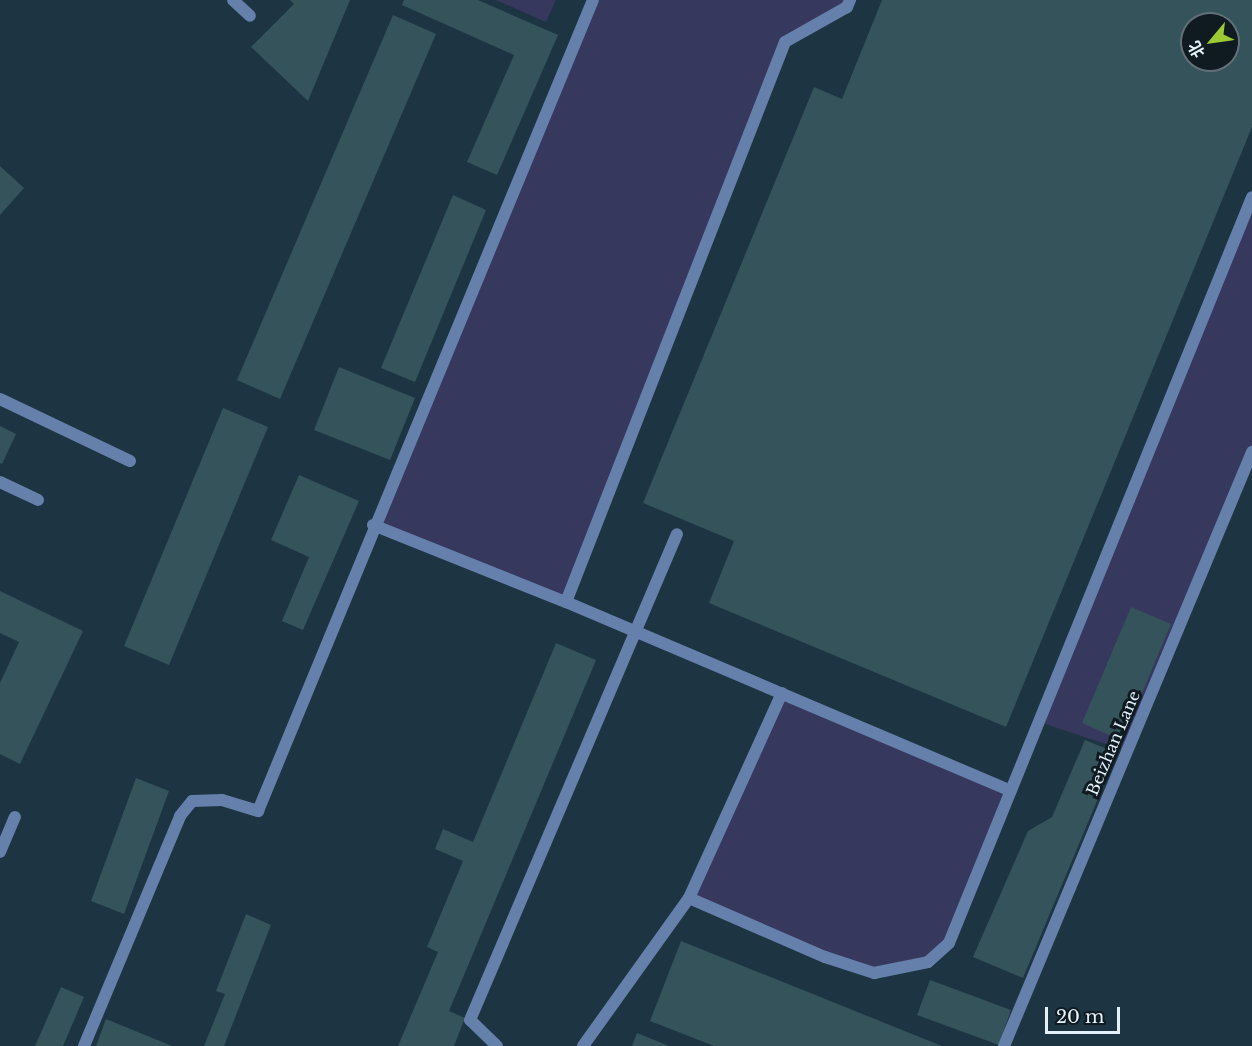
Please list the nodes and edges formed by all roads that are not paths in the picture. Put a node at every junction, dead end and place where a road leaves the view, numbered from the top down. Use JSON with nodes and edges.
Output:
{"nodes":[{"id":1,"x":232,"y":0,"type":"edge"},
{"id":2,"x":592,"y":0,"type":"edge"},
{"id":3,"x":850,"y":0,"type":"edge"},
{"id":4,"x":250,"y":16,"type":"dead end"},
{"id":5,"x":1252,"y":197,"type":"edge"},
{"id":6,"x":0,"y":399,"type":"edge"},
{"id":7,"x":1252,"y":452,"type":"edge"},
{"id":8,"x":130,"y":461,"type":"dead end"},
{"id":9,"x":0,"y":482,"type":"edge"},
{"id":10,"x":38,"y":500,"type":"dead end"},
{"id":11,"x":373,"y":525,"type":"junction"},
{"id":12,"x":677,"y":534,"type":"dead end"},
{"id":13,"x":566,"y":602,"type":"junction"},
{"id":14,"x":635,"y":631,"type":"junction"},
{"id":15,"x":782,"y":693,"type":"junction"},
{"id":16,"x":1011,"y":791,"type":"junction"},
{"id":17,"x":15,"y":817,"type":"dead end"},
{"id":18,"x":0,"y":852,"type":"edge"},
{"id":19,"x":689,"y":898,"type":"junction"},
{"id":20,"x":84,"y":1046,"type":"edge"},
{"id":21,"x":497,"y":1046,"type":"edge"},
{"id":22,"x":583,"y":1046,"type":"edge"},
{"id":23,"x":1004,"y":1046,"type":"edge"}],
"edges":[{"from":1,"to":4,"type":"street"},
{"from":2,"to":11,"type":"street"},
{"from":3,"to":13,"type":"street"},
{"from":5,"to":16,"type":"street"},
{"from":6,"to":8,"type":"street"},
{"from":7,"to":23,"type":"street","name":"Beizhan Lane"},
{"from":9,"to":10,"type":"street"},
{"from":11,"to":13,"type":"street"},
{"from":11,"to":20,"type":"street"},
{"from":12,"to":14,"type":"street"},
{"from":13,"to":14,"type":"street"},
{"from":14,"to":15,"type":"street"},
{"from":14,"to":21,"type":"street"},
{"from":15,"to":16,"type":"street"},
{"from":15,"to":19,"type":"street"},
{"from":16,"to":19,"type":"street"},
{"from":17,"to":18,"type":"street"},
{"from":19,"to":22,"type":"street"}]}
